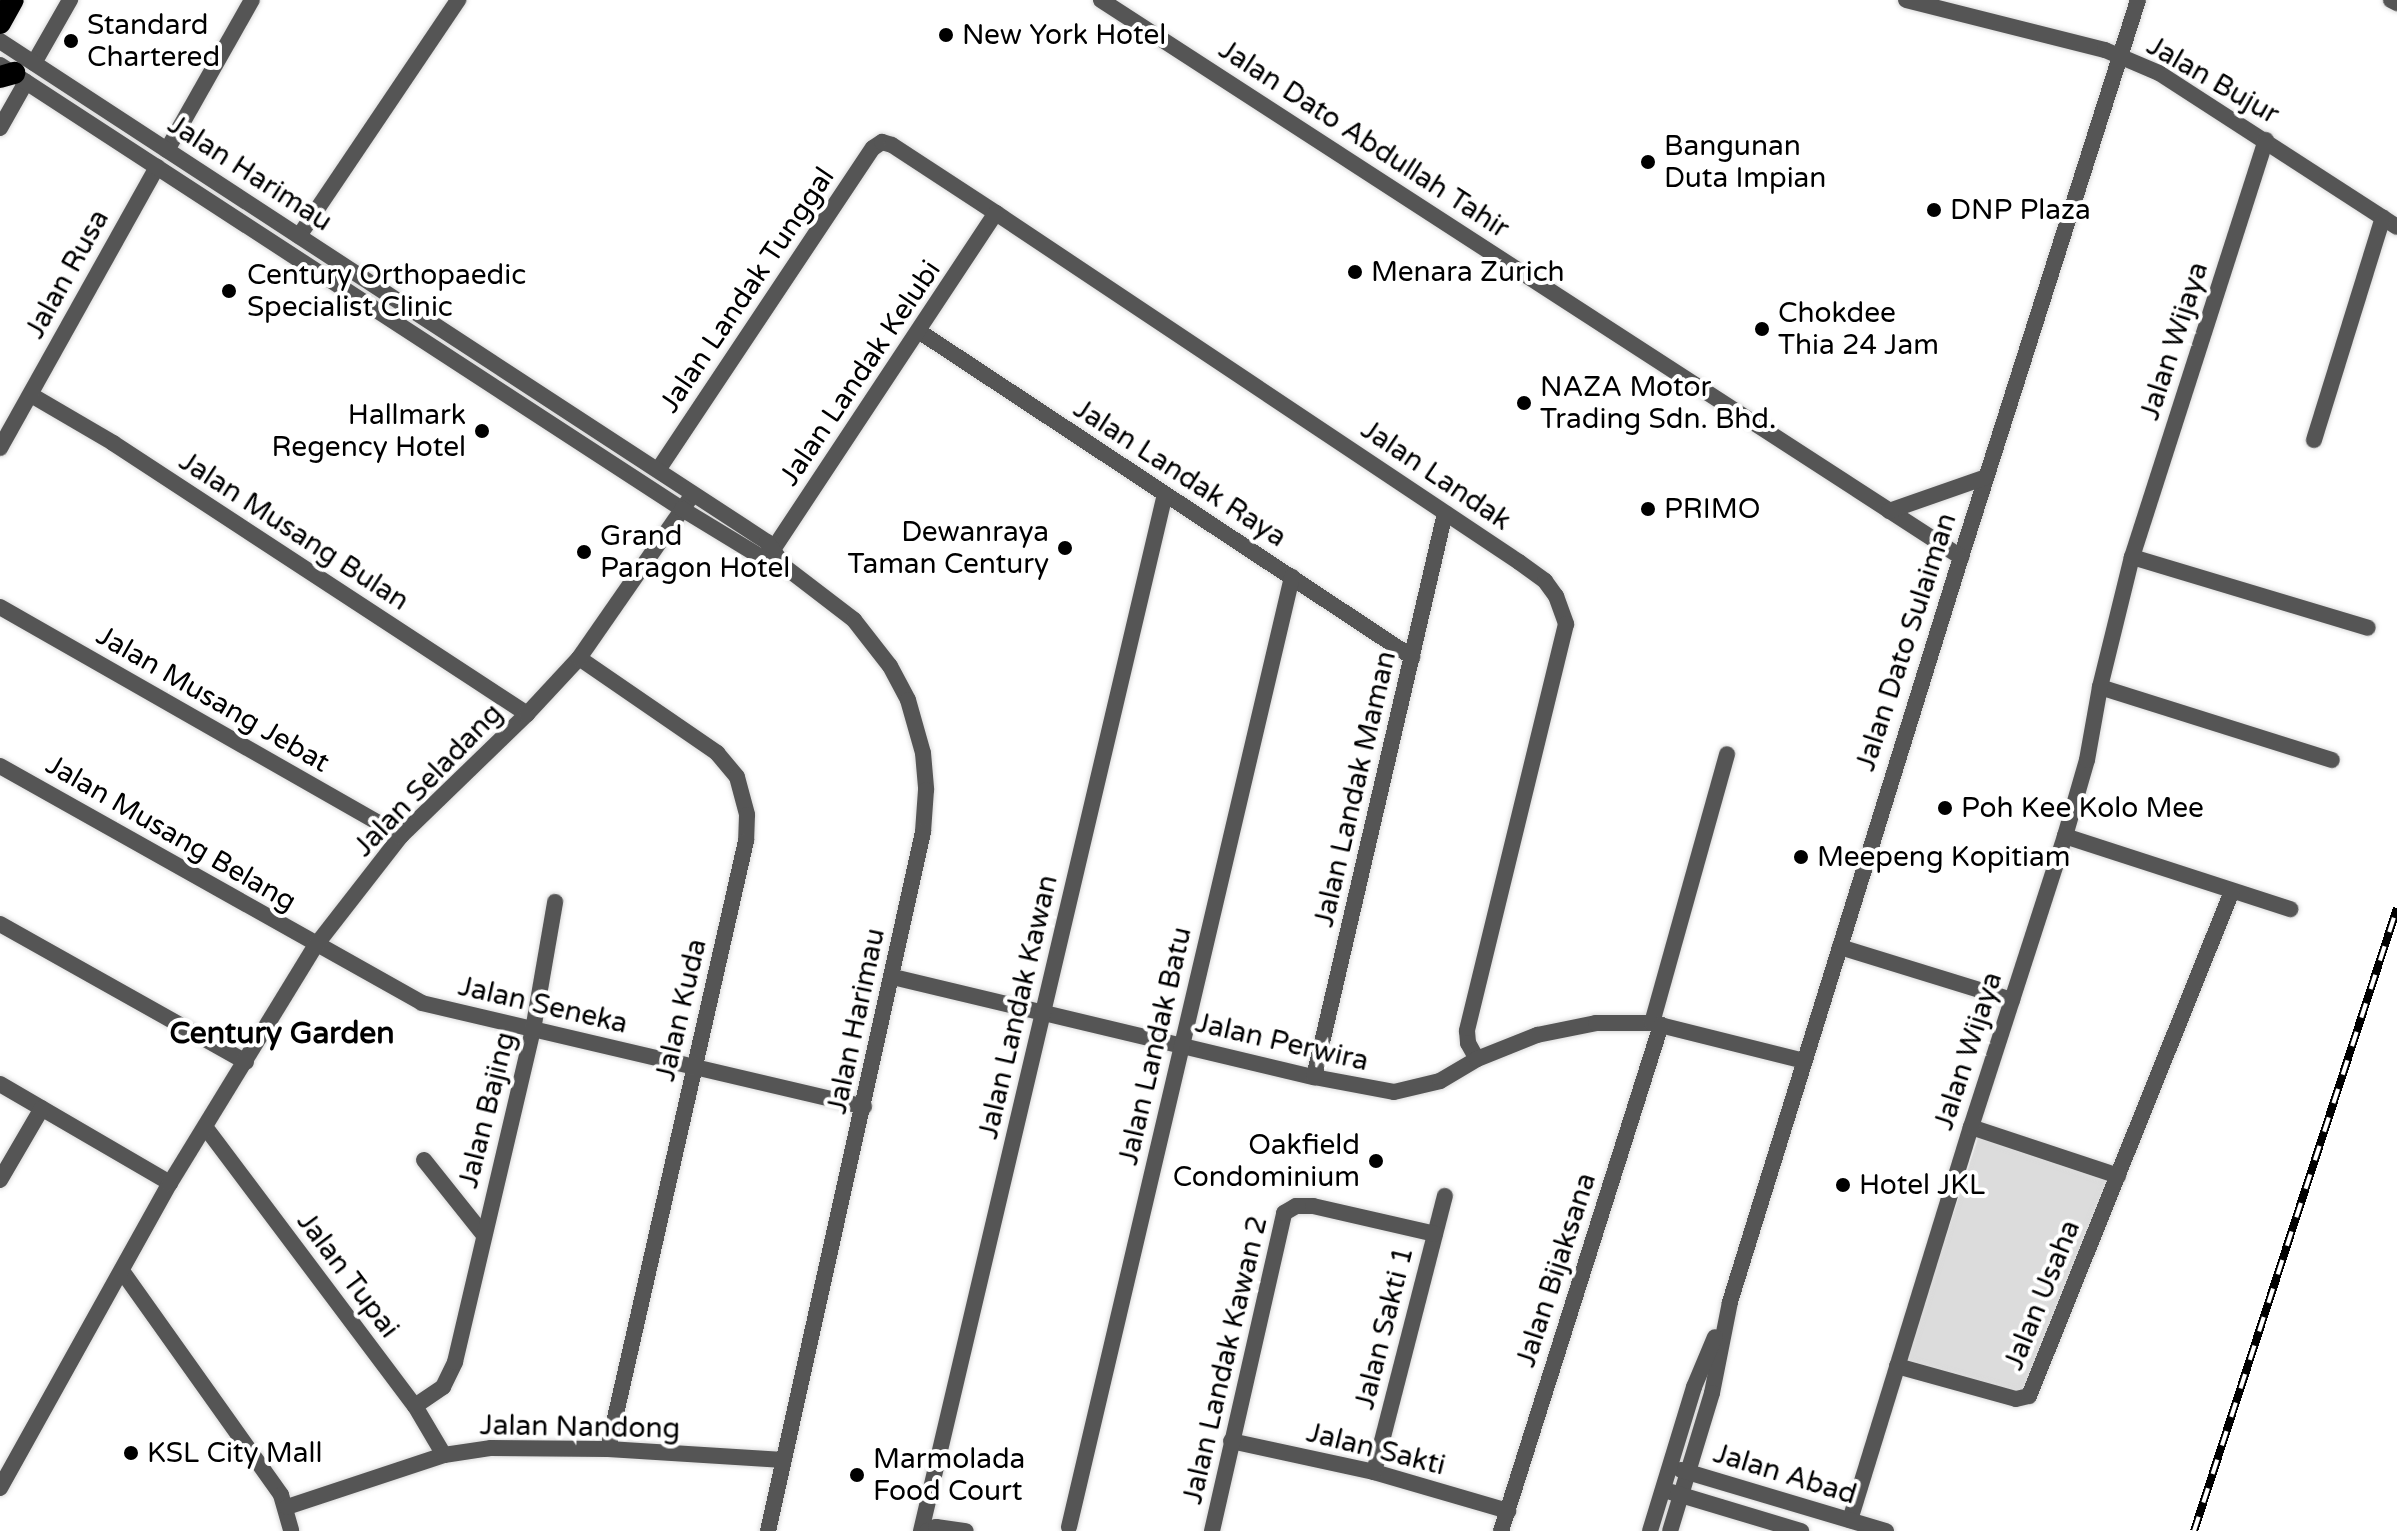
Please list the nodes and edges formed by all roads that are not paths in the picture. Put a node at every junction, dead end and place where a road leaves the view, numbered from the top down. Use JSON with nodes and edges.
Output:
{"nodes":[{"id":1,"x":13,"y":0,"type":"edge"},
{"id":2,"x":70,"y":0,"type":"edge"},
{"id":3,"x":252,"y":0,"type":"edge"},
{"id":4,"x":458,"y":0,"type":"edge"},
{"id":5,"x":1101,"y":0,"type":"edge"},
{"id":6,"x":1906,"y":0,"type":"edge"},
{"id":7,"x":2138,"y":0,"type":"edge"},
{"id":8,"x":2391,"y":0,"type":"edge"},
{"id":9,"x":2397,"y":3,"type":"edge"},
{"id":10,"x":1965,"y":7,"type":"edge"},
{"id":11,"x":0,"y":23,"type":"edge"},
{"id":12,"x":0,"y":41,"type":"edge"},
{"id":13,"x":2121,"y":56,"type":"junction"},
{"id":14,"x":15,"y":72,"type":"edge"},
{"id":15,"x":0,"y":128,"type":"edge"},
{"id":16,"x":2266,"y":140,"type":"junction"},
{"id":17,"x":882,"y":142,"type":"joint"},
{"id":18,"x":167,"y":150,"type":"junction"},
{"id":19,"x":157,"y":167,"type":"junction"},
{"id":20,"x":996,"y":213,"type":"junction"},
{"id":21,"x":2390,"y":222,"type":"edge"},
{"id":22,"x":299,"y":236,"type":"junction"},
{"id":23,"x":920,"y":332,"type":"junction"},
{"id":24,"x":31,"y":395,"type":"junction"},
{"id":25,"x":2314,"y":440,"type":"dead end"},
{"id":26,"x":0,"y":448,"type":"edge"},
{"id":27,"x":658,"y":470,"type":"junction"},
{"id":28,"x":1986,"y":477,"type":"junction"},
{"id":29,"x":693,"y":493,"type":"junction"},
{"id":30,"x":1165,"y":494,"type":"junction"},
{"id":31,"x":682,"y":509,"type":"junction"},
{"id":32,"x":1889,"y":511,"type":"junction"},
{"id":33,"x":1445,"y":513,"type":"junction"},
{"id":34,"x":770,"y":554,"type":"junction"},
{"id":35,"x":1961,"y":557,"type":"junction"},
{"id":36,"x":2132,"y":557,"type":"junction"},
{"id":37,"x":1292,"y":577,"type":"junction"},
{"id":38,"x":0,"y":607,"type":"edge"},
{"id":39,"x":2368,"y":628,"type":"dead end"},
{"id":40,"x":1412,"y":657,"type":"junction"},
{"id":41,"x":579,"y":658,"type":"junction"},
{"id":42,"x":2100,"y":687,"type":"junction"},
{"id":43,"x":527,"y":714,"type":"junction"},
{"id":44,"x":1727,"y":754,"type":"dead end"},
{"id":45,"x":2332,"y":760,"type":"dead end"},
{"id":46,"x":0,"y":766,"type":"edge"},
{"id":47,"x":401,"y":836,"type":"junction"},
{"id":48,"x":2065,"y":836,"type":"junction"},
{"id":49,"x":2232,"y":891,"type":"junction"},
{"id":50,"x":555,"y":902,"type":"dead end"},
{"id":51,"x":2290,"y":909,"type":"dead end"},
{"id":52,"x":0,"y":924,"type":"edge"},
{"id":53,"x":316,"y":945,"type":"junction"},
{"id":54,"x":1840,"y":947,"type":"junction"},
{"id":55,"x":893,"y":977,"type":"junction"},
{"id":56,"x":2012,"y":1000,"type":"junction"},
{"id":57,"x":1044,"y":1011,"type":"junction"},
{"id":58,"x":1657,"y":1024,"type":"junction"},
{"id":59,"x":533,"y":1030,"type":"junction"},
{"id":60,"x":1182,"y":1046,"type":"junction"},
{"id":61,"x":1477,"y":1059,"type":"junction"},
{"id":62,"x":1804,"y":1061,"type":"junction"},
{"id":63,"x":246,"y":1062,"type":"junction"},
{"id":64,"x":695,"y":1067,"type":"junction"},
{"id":65,"x":1314,"y":1077,"type":"junction"},
{"id":66,"x":0,"y":1084,"type":"edge"},
{"id":67,"x":864,"y":1107,"type":"junction"},
{"id":68,"x":42,"y":1108,"type":"junction"},
{"id":69,"x":1971,"y":1127,"type":"junction"},
{"id":70,"x":206,"y":1128,"type":"junction"},
{"id":71,"x":424,"y":1160,"type":"dead end"},
{"id":72,"x":2118,"y":1176,"type":"junction"},
{"id":73,"x":0,"y":1180,"type":"edge"},
{"id":74,"x":170,"y":1183,"type":"junction"},
{"id":75,"x":1445,"y":1196,"type":"dead end"},
{"id":76,"x":483,"y":1234,"type":"junction"},
{"id":77,"x":1435,"y":1234,"type":"junction"},
{"id":78,"x":122,"y":1271,"type":"junction"},
{"id":79,"x":1730,"y":1302,"type":"junction"},
{"id":80,"x":1897,"y":1366,"type":"junction"},
{"id":81,"x":415,"y":1406,"type":"junction"},
{"id":82,"x":1231,"y":1441,"type":"junction"},
{"id":83,"x":608,"y":1449,"type":"junction"},
{"id":84,"x":444,"y":1455,"type":"junction"},
{"id":85,"x":784,"y":1460,"type":"junction"},
{"id":86,"x":1670,"y":1466,"type":"junction"},
{"id":87,"x":1374,"y":1472,"type":"junction"},
{"id":88,"x":1689,"y":1472,"type":"junction"},
{"id":89,"x":0,"y":1488,"type":"edge"},
{"id":90,"x":1662,"y":1489,"type":"junction"},
{"id":91,"x":1681,"y":1495,"type":"junction"},
{"id":92,"x":928,"y":1502,"type":"junction"},
{"id":93,"x":287,"y":1507,"type":"junction"},
{"id":94,"x":1508,"y":1511,"type":"junction"},
{"id":95,"x":1850,"y":1520,"type":"junction"},
{"id":96,"x":948,"y":1527,"type":"junction"},
{"id":97,"x":1069,"y":1527,"type":"dead end"},
{"id":98,"x":291,"y":1531,"type":"edge"},
{"id":99,"x":768,"y":1531,"type":"edge"},
{"id":100,"x":924,"y":1531,"type":"edge"},
{"id":101,"x":966,"y":1531,"type":"edge"},
{"id":102,"x":1212,"y":1531,"type":"edge"},
{"id":103,"x":1501,"y":1531,"type":"edge"},
{"id":104,"x":1650,"y":1531,"type":"edge"},
{"id":105,"x":1670,"y":1531,"type":"edge"},
{"id":106,"x":1801,"y":1531,"type":"edge"},
{"id":107,"x":1886,"y":1531,"type":"edge"}],
"edges":[{"from":1,"to":11,"type":"highway"},
{"from":2,"to":14,"type":"street"},
{"from":3,"to":18,"type":"street"},
{"from":4,"to":22,"type":"street"},
{"from":5,"to":32,"type":"street","name":"Jalan Dato Abdullah Tahir"},
{"from":6,"to":10,"type":"street","name":"Jalan Bujur"},
{"from":7,"to":13,"type":"street","name":"Jalan Dato Sulaiman"},
{"from":8,"to":9,"type":"street"},
{"from":10,"to":13,"type":"street","name":"Jalan Bujur"},
{"from":12,"to":14,"type":"street","name":"Jalan Harimau"},
{"from":13,"to":16,"type":"street","name":"Jalan Bujur"},
{"from":13,"to":28,"type":"street","name":"Jalan Dato Sulaiman"},
{"from":14,"to":15,"type":"street"},
{"from":14,"to":18,"type":"street","name":"Jalan Harimau"},
{"from":14,"to":19,"type":"street","name":"Jalan Harimau"},
{"from":16,"to":21,"type":"street","name":"Jalan Bujur"},
{"from":16,"to":36,"type":"street","name":"Jalan Wijaya"},
{"from":17,"to":20,"type":"street","name":"Jalan Landak"},
{"from":17,"to":27,"type":"street","name":"Jalan Landak Tunggal"},
{"from":18,"to":22,"type":"street","name":"Jalan Harimau"},
{"from":19,"to":24,"type":"street","name":"Jalan Rusa"},
{"from":19,"to":31,"type":"street","name":"Jalan Harimau"},
{"from":20,"to":23,"type":"street","name":"Jalan Landak Kelubi"},
{"from":20,"to":33,"type":"street","name":"Jalan Landak"},
{"from":21,"to":25,"type":"street","name":"Jalan Bujur"},
{"from":22,"to":27,"type":"street","name":"Jalan Harimau"},
{"from":23,"to":30,"type":"street","name":"Jalan Landak Raya"},
{"from":23,"to":34,"type":"street","name":"Jalan Landak Kelubi"},
{"from":24,"to":26,"type":"street","name":"Jalan Rusa"},
{"from":24,"to":43,"type":"street","name":"Jalan Musang Bulan"},
{"from":27,"to":29,"type":"street","name":"Jalan Harimau"},
{"from":28,"to":32,"type":"street"},
{"from":28,"to":35,"type":"street","name":"Jalan Dato Sulaiman"},
{"from":29,"to":31,"type":"street","name":"Jalan Seladang"},
{"from":29,"to":34,"type":"street","name":"Jalan Harimau"},
{"from":30,"to":37,"type":"street","name":"Jalan Landak Raya"},
{"from":30,"to":57,"type":"street","name":"Jalan Landak Kawan"},
{"from":31,"to":34,"type":"street","name":"Jalan Harimau"},
{"from":31,"to":41,"type":"street","name":"Jalan Seladang"},
{"from":32,"to":35,"type":"street","name":"Jalan Dato Abdullah Tahir"},
{"from":33,"to":40,"type":"street","name":"Jalan Landak Maman"},
{"from":33,"to":61,"type":"street","name":"Jalan Landak"},
{"from":34,"to":55,"type":"street","name":"Jalan Harimau"},
{"from":35,"to":54,"type":"street","name":"Jalan Dato Sulaiman"},
{"from":36,"to":39,"type":"street"},
{"from":36,"to":42,"type":"street","name":"Jalan Wijaya"},
{"from":37,"to":40,"type":"street","name":"Jalan Landak Raya"},
{"from":37,"to":60,"type":"street","name":"Jalan Landak Batu"},
{"from":38,"to":47,"type":"street","name":"Jalan Musang Jebat"},
{"from":40,"to":65,"type":"street","name":"Jalan Landak Maman"},
{"from":41,"to":43,"type":"street","name":"Jalan Seladang"},
{"from":41,"to":64,"type":"street","name":"Jalan Kuda"},
{"from":42,"to":45,"type":"street"},
{"from":42,"to":48,"type":"street","name":"Jalan Wijaya"},
{"from":43,"to":47,"type":"street","name":"Jalan Seladang"},
{"from":44,"to":58,"type":"street"},
{"from":46,"to":53,"type":"street","name":"Jalan Musang Belang"},
{"from":47,"to":53,"type":"street","name":"Jalan Seladang"},
{"from":48,"to":49,"type":"street"},
{"from":48,"to":56,"type":"street","name":"Jalan Wijaya"},
{"from":49,"to":51,"type":"street"},
{"from":49,"to":72,"type":"street","name":"Jalan Usaha"},
{"from":50,"to":59,"type":"street","name":"Jalan Bajing"},
{"from":52,"to":63,"type":"street"},
{"from":53,"to":59,"type":"street","name":"Jalan Seneka"},
{"from":53,"to":63,"type":"street","name":"Jalan Seladang"},
{"from":54,"to":56,"type":"street"},
{"from":54,"to":62,"type":"street","name":"Jalan Dato Sulaiman"},
{"from":55,"to":57,"type":"street","name":"Jalan Perwira"},
{"from":55,"to":67,"type":"street","name":"Jalan Harimau"},
{"from":56,"to":69,"type":"street","name":"Jalan Wijaya"},
{"from":57,"to":60,"type":"street","name":"Jalan Perwira"},
{"from":57,"to":92,"type":"street","name":"Jalan Landak Kawan"},
{"from":58,"to":61,"type":"street","name":"Jalan Perwira"},
{"from":58,"to":62,"type":"street","name":"Jalan Perwira"},
{"from":58,"to":94,"type":"street","name":"Jalan Bijaksana"},
{"from":59,"to":64,"type":"street","name":"Jalan Seneka"},
{"from":59,"to":76,"type":"street","name":"Jalan Bajing"},
{"from":60,"to":65,"type":"street","name":"Jalan Perwira"},
{"from":60,"to":97,"type":"street","name":"Jalan Landak Batu"},
{"from":61,"to":65,"type":"street","name":"Jalan Perwira"},
{"from":62,"to":79,"type":"street","name":"Jalan Dato Sulaiman"},
{"from":63,"to":70,"type":"street","name":"Jalan Seladang"},
{"from":64,"to":67,"type":"street","name":"Jalan Seneka"},
{"from":64,"to":83,"type":"street","name":"Jalan Kuda"},
{"from":66,"to":68,"type":"street"},
{"from":67,"to":85,"type":"street","name":"Jalan Harimau"},
{"from":68,"to":73,"type":"street"},
{"from":68,"to":74,"type":"street"},
{"from":69,"to":72,"type":"street"},
{"from":69,"to":80,"type":"street","name":"Jalan Wijaya"},
{"from":70,"to":74,"type":"street","name":"Jalan Seladang"},
{"from":70,"to":81,"type":"street","name":"Jalan Tupai"},
{"from":71,"to":76,"type":"street","name":"Jalan Bajing"},
{"from":72,"to":80,"type":"street","name":"Jalan Usaha"},
{"from":74,"to":78,"type":"street","name":"Jalan Seladang"},
{"from":75,"to":77,"type":"street","name":"Jalan Sakti 1"},
{"from":76,"to":81,"type":"street","name":"Jalan Bajing"},
{"from":77,"to":82,"type":"street","name":"Jalan Landak Kawan 2"},
{"from":77,"to":87,"type":"street","name":"Jalan Sakti 1"},
{"from":78,"to":89,"type":"street","name":"Jalan Seladang"},
{"from":78,"to":93,"type":"street"},
{"from":79,"to":86,"type":"street","name":"Jalan Dato Sulaiman"},
{"from":79,"to":88,"type":"street","name":"Jalan Dato Sulaiman"},
{"from":80,"to":95,"type":"street","name":"Jalan Wijaya"},
{"from":81,"to":84,"type":"street","name":"Jalan Tupai"},
{"from":82,"to":87,"type":"street","name":"Jalan Sakti"},
{"from":82,"to":102,"type":"street","name":"Jalan Landak Kawan 2"},
{"from":83,"to":84,"type":"street","name":"Jalan Nandong"},
{"from":83,"to":85,"type":"street","name":"Jalan Nandong"},
{"from":84,"to":93,"type":"street","name":"Jalan Nandong"},
{"from":85,"to":99,"type":"street","name":"Jalan Harimau"},
{"from":86,"to":88,"type":"street","name":"Jalan Abad"},
{"from":86,"to":90,"type":"street","name":"Jalan Dato Sulaiman"},
{"from":87,"to":94,"type":"street","name":"Jalan Sakti"},
{"from":88,"to":91,"type":"street","name":"Jalan Dato Sulaiman"},
{"from":88,"to":95,"type":"street","name":"Jalan Abad"},
{"from":90,"to":91,"type":"street","name":"Jalan Abad"},
{"from":90,"to":104,"type":"street","name":"Jalan Dato Sulaiman"},
{"from":91,"to":105,"type":"street","name":"Jalan Dato Sulaiman"},
{"from":91,"to":106,"type":"street","name":"Jalan Abad"},
{"from":92,"to":96,"type":"street"},
{"from":92,"to":100,"type":"street","name":"Jalan Landak Kawan"},
{"from":93,"to":98,"type":"street"},
{"from":94,"to":103,"type":"street","name":"Jalan Bijaksana"},
{"from":95,"to":107,"type":"street","name":"Jalan Abad"},
{"from":96,"to":100,"type":"street"},
{"from":96,"to":101,"type":"street"}]}
